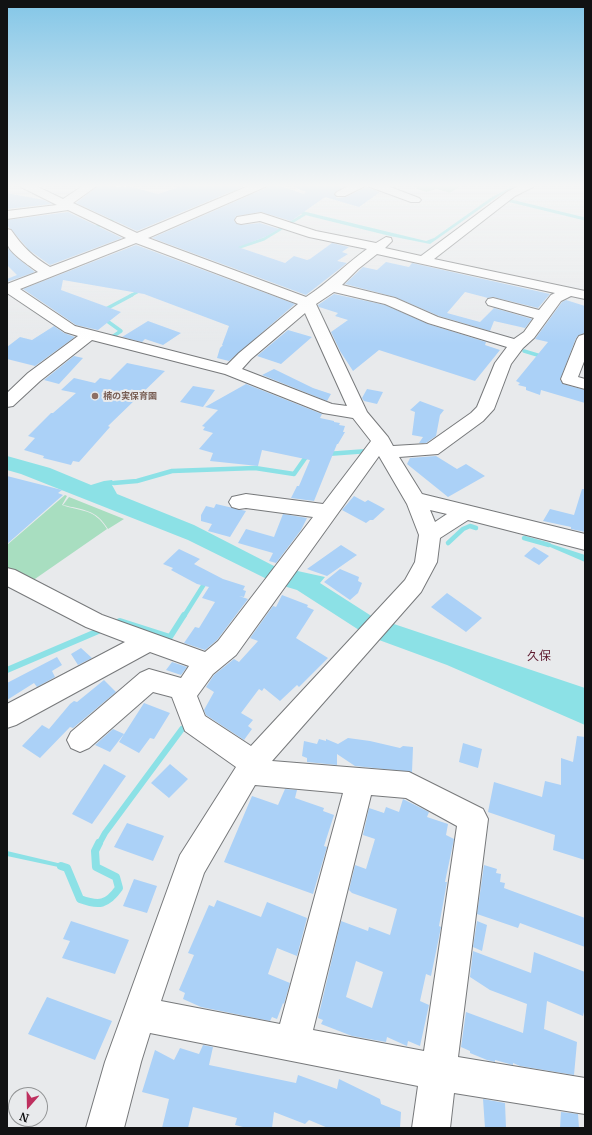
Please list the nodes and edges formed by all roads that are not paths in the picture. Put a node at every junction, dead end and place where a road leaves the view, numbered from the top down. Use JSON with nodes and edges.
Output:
{"nodes":[{"id":1,"x":9,"y":238,"type":"edge"},
{"id":2,"x":136,"y":238,"type":"joint"},
{"id":3,"x":330,"y":238,"type":"edge"},
{"id":4,"x":453,"y":238,"type":"edge"},
{"id":5,"x":389,"y":239,"type":"dead end"},
{"id":6,"x":376,"y":249,"type":"junction"},
{"id":7,"x":424,"y":260,"type":"junction"},
{"id":8,"x":465,"y":269,"type":"junction"},
{"id":9,"x":49,"y":273,"type":"junction"},
{"id":10,"x":455,"y":280,"type":"dead end"},
{"id":11,"x":513,"y":280,"type":"junction"},
{"id":12,"x":331,"y":287,"type":"junction"},
{"id":13,"x":8,"y":289,"type":"edge"},
{"id":14,"x":505,"y":291,"type":"dead end"},
{"id":15,"x":568,"y":292,"type":"junction"},
{"id":16,"x":585,"y":295,"type":"edge"},
{"id":17,"x":493,"y":302,"type":"dead end"},
{"id":18,"x":308,"y":303,"type":"junction"},
{"id":19,"x":543,"y":316,"type":"junction"},
{"id":20,"x":90,"y":334,"type":"junction"},
{"id":21,"x":585,"y":339,"type":"edge"},
{"id":22,"x":517,"y":345,"type":"junction"},
{"id":23,"x":231,"y":371,"type":"junction"},
{"id":24,"x":585,"y":384,"type":"edge"},
{"id":25,"x":7,"y":402,"type":"edge"},
{"id":26,"x":359,"y":413,"type":"junction"},
{"id":27,"x":384,"y":447,"type":"junction"},
{"id":28,"x":414,"y":499,"type":"junction"},
{"id":29,"x":239,"y":502,"type":"dead end"},
{"id":30,"x":328,"y":512,"type":"junction"},
{"id":31,"x":465,"y":512,"type":"junction"},
{"id":32,"x":430,"y":535,"type":"junction"},
{"id":33,"x":585,"y":542,"type":"edge"},
{"id":34,"x":7,"y":576,"type":"edge"},
{"id":35,"x":149,"y":641,"type":"junction"},
{"id":36,"x":208,"y":663,"type":"junction"},
{"id":37,"x":187,"y":691,"type":"junction"},
{"id":38,"x":7,"y":718,"type":"edge"},
{"id":39,"x":80,"y":740,"type":"dead end"},
{"id":40,"x":250,"y":767,"type":"junction"},
{"id":41,"x":360,"y":781,"type":"junction"},
{"id":42,"x":140,"y":1014,"type":"junction"},
{"id":43,"x":292,"y":1044,"type":"junction"},
{"id":44,"x":438,"y":1072,"type":"junction"},
{"id":45,"x":585,"y":1096,"type":"edge"},
{"id":46,"x":105,"y":1128,"type":"edge"},
{"id":47,"x":431,"y":1128,"type":"edge"}],
"edges":[{"from":1,"to":9,"type":"street"},
{"from":2,"to":9,"type":"street"},
{"from":2,"to":18,"type":"street"},
{"from":3,"to":6,"type":"street"},
{"from":4,"to":7,"type":"street"},
{"from":5,"to":6,"type":"street"},
{"from":6,"to":7,"type":"street"},
{"from":6,"to":12,"type":"street"},
{"from":7,"to":8,"type":"street"},
{"from":8,"to":10,"type":"street"},
{"from":8,"to":11,"type":"street"},
{"from":9,"to":13,"type":"street"},
{"from":11,"to":14,"type":"street"},
{"from":11,"to":15,"type":"street"},
{"from":12,"to":18,"type":"street"},
{"from":12,"to":22,"type":"street"},
{"from":13,"to":20,"type":"street"},
{"from":15,"to":16,"type":"street"},
{"from":15,"to":19,"type":"street"},
{"from":17,"to":19,"type":"street"},
{"from":18,"to":23,"type":"street"},
{"from":18,"to":26,"type":"street"},
{"from":19,"to":22,"type":"street"},
{"from":20,"to":23,"type":"street"},
{"from":20,"to":25,"type":"street"},
{"from":21,"to":24,"type":"street"},
{"from":22,"to":27,"type":"street"},
{"from":23,"to":26,"type":"street"},
{"from":26,"to":27,"type":"street"},
{"from":27,"to":28,"type":"street"},
{"from":27,"to":30,"type":"street"},
{"from":28,"to":31,"type":"street"},
{"from":28,"to":32,"type":"street"},
{"from":29,"to":30,"type":"street"},
{"from":30,"to":36,"type":"street"},
{"from":31,"to":32,"type":"street"},
{"from":31,"to":33,"type":"street"},
{"from":32,"to":40,"type":"street"},
{"from":34,"to":35,"type":"street"},
{"from":35,"to":36,"type":"street"},
{"from":35,"to":38,"type":"street"},
{"from":36,"to":37,"type":"street"},
{"from":37,"to":39,"type":"street"},
{"from":37,"to":40,"type":"street"},
{"from":40,"to":41,"type":"street"},
{"from":40,"to":42,"type":"street"},
{"from":41,"to":43,"type":"street"},
{"from":41,"to":44,"type":"street"},
{"from":42,"to":43,"type":"street"},
{"from":42,"to":46,"type":"street"},
{"from":43,"to":44,"type":"street"},
{"from":44,"to":45,"type":"street"},
{"from":44,"to":47,"type":"street"}]}
